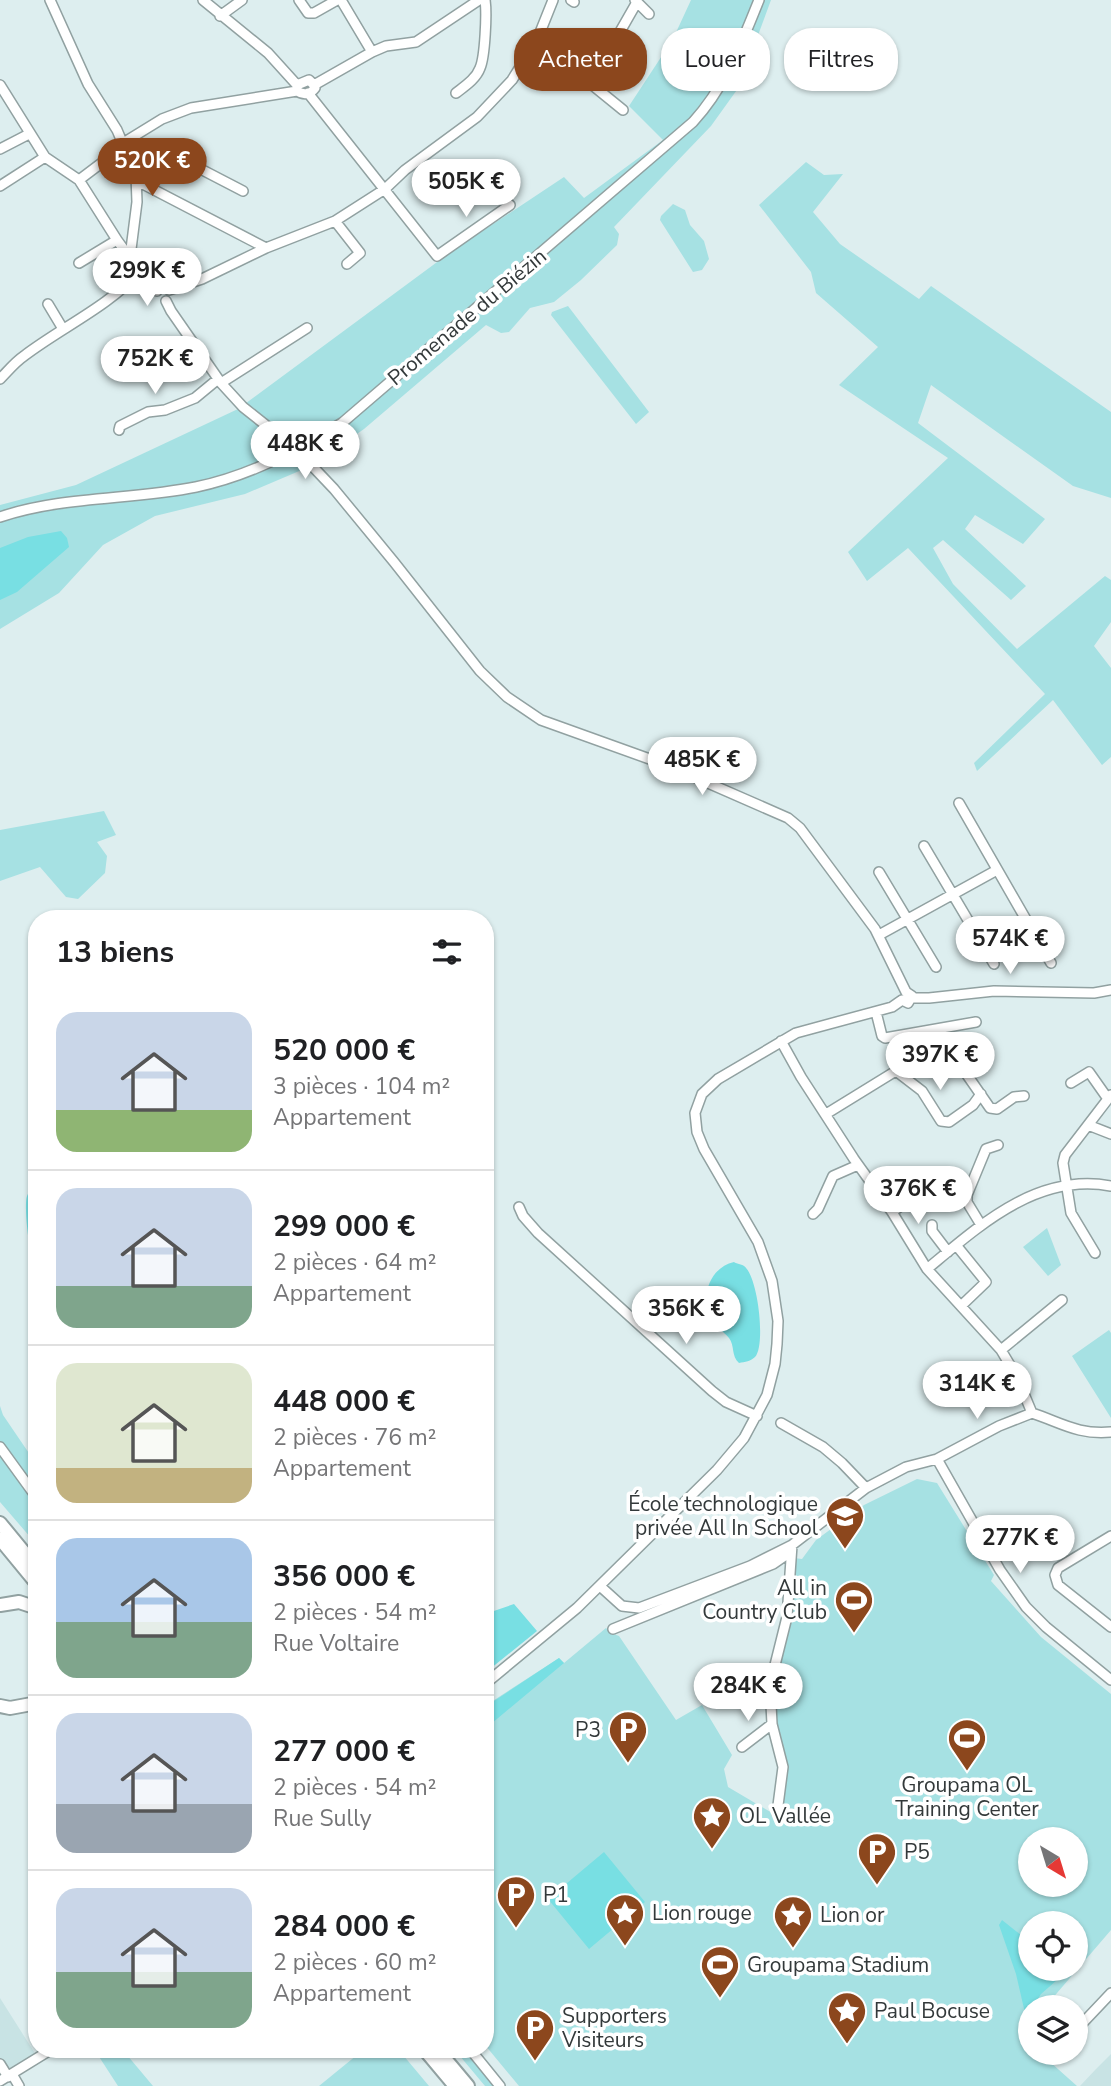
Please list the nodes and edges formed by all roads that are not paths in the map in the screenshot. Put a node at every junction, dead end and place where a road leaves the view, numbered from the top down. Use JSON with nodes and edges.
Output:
{"nodes":[{"id":1,"x":203,"y":0,"type":"edge"},
{"id":2,"x":242,"y":0,"type":"edge"},
{"id":3,"x":299,"y":0,"type":"edge"},
{"id":4,"x":339,"y":0,"type":"edge"},
{"id":5,"x":479,"y":0,"type":"edge"},
{"id":6,"x":485,"y":0,"type":"edge"},
{"id":7,"x":553,"y":0,"type":"edge"},
{"id":8,"x":759,"y":0,"type":"edge"},
{"id":9,"x":54,"y":1,"type":"edge"},
{"id":10,"x":636,"y":1,"type":"edge"},
{"id":11,"x":649,"y":14,"type":"dead end"},
{"id":12,"x":220,"y":16,"type":"junction"},
{"id":13,"x":542,"y":28,"type":"edge"},
{"id":14,"x":622,"y":28,"type":"edge"},
{"id":15,"x":372,"y":52,"type":"junction"},
{"id":16,"x":514,"y":76,"type":"edge"},
{"id":17,"x":0,"y":87,"type":"edge"},
{"id":18,"x":297,"y":88,"type":"junction"},
{"id":19,"x":312,"y":89,"type":"junction"},
{"id":20,"x":600,"y":91,"type":"edge"},
{"id":21,"x":456,"y":93,"type":"dead end"},
{"id":22,"x":623,"y":110,"type":"dead end"},
{"id":23,"x":29,"y":134,"type":"junction"},
{"id":24,"x":123,"y":143,"type":"junction"},
{"id":25,"x":0,"y":149,"type":"edge"},
{"id":26,"x":45,"y":157,"type":"junction"},
{"id":27,"x":136,"y":178,"type":"junction"},
{"id":28,"x":79,"y":180,"type":"junction"},
{"id":29,"x":0,"y":186,"type":"edge"},
{"id":30,"x":385,"y":189,"type":"junction"},
{"id":31,"x":243,"y":191,"type":"dead end"},
{"id":32,"x":510,"y":205,"type":"dead end"},
{"id":33,"x":335,"y":221,"type":"junction"},
{"id":34,"x":116,"y":236,"type":"junction"},
{"id":35,"x":132,"y":238,"type":"junction"},
{"id":36,"x":266,"y":248,"type":"junction"},
{"id":37,"x":130,"y":257,"type":"junction"},
{"id":38,"x":79,"y":263,"type":"dead end"},
{"id":39,"x":347,"y":264,"type":"dead end"},
{"id":40,"x":140,"y":271,"type":"junction"},
{"id":41,"x":157,"y":290,"type":"junction"},
{"id":42,"x":169,"y":290,"type":"junction"},
{"id":43,"x":166,"y":301,"type":"junction"},
{"id":44,"x":48,"y":304,"type":"dead end"},
{"id":45,"x":307,"y":328,"type":"dead end"},
{"id":46,"x":63,"y":329,"type":"junction"},
{"id":47,"x":191,"y":341,"type":"junction"},
{"id":48,"x":159,"y":363,"type":"dead end"},
{"id":49,"x":0,"y":379,"type":"edge"},
{"id":50,"x":220,"y":381,"type":"junction"},
{"id":51,"x":119,"y":430,"type":"dead end"},
{"id":52,"x":297,"y":450,"type":"junction"},
{"id":53,"x":0,"y":517,"type":"edge"},
{"id":54,"x":959,"y":803,"type":"dead end"},
{"id":55,"x":924,"y":846,"type":"dead end"},
{"id":56,"x":997,"y":870,"type":"junction"},
{"id":57,"x":879,"y":872,"type":"dead end"},
{"id":58,"x":952,"y":895,"type":"junction"},
{"id":59,"x":907,"y":919,"type":"junction"},
{"id":60,"x":879,"y":935,"type":"junction"},
{"id":61,"x":1051,"y":963,"type":"dead end"},
{"id":62,"x":995,"y":964,"type":"dead end"},
{"id":63,"x":936,"y":967,"type":"dead end"},
{"id":64,"x":1111,"y":990,"type":"edge"},
{"id":65,"x":907,"y":997,"type":"junction"},
{"id":66,"x":876,"y":1012,"type":"junction"},
{"id":67,"x":976,"y":1023,"type":"dead end"},
{"id":68,"x":781,"y":1041,"type":"junction"},
{"id":69,"x":896,"y":1071,"type":"junction"},
{"id":70,"x":1070,"y":1083,"type":"dead end"},
{"id":71,"x":981,"y":1094,"type":"junction"},
{"id":72,"x":1024,"y":1096,"type":"dead end"},
{"id":73,"x":1110,"y":1097,"type":"edge"},
{"id":74,"x":826,"y":1114,"type":"junction"},
{"id":75,"x":1088,"y":1125,"type":"junction"},
{"id":76,"x":1111,"y":1134,"type":"edge"},
{"id":77,"x":998,"y":1145,"type":"dead end"},
{"id":78,"x":858,"y":1165,"type":"junction"},
{"id":79,"x":934,"y":1173,"type":"dead end"},
{"id":80,"x":1066,"y":1186,"type":"junction"},
{"id":81,"x":1111,"y":1186,"type":"edge"},
{"id":82,"x":519,"y":1207,"type":"dead end"},
{"id":83,"x":892,"y":1212,"type":"junction"},
{"id":84,"x":813,"y":1214,"type":"dead end"},
{"id":85,"x":981,"y":1224,"type":"junction"},
{"id":86,"x":932,"y":1225,"type":"dead end"},
{"id":87,"x":956,"y":1245,"type":"junction"},
{"id":88,"x":948,"y":1252,"type":"junction"},
{"id":89,"x":1095,"y":1253,"type":"dead end"},
{"id":90,"x":927,"y":1269,"type":"junction"},
{"id":91,"x":1062,"y":1300,"type":"dead end"},
{"id":92,"x":961,"y":1306,"type":"junction"},
{"id":93,"x":1000,"y":1350,"type":"junction"},
{"id":94,"x":1032,"y":1413,"type":"junction"},
{"id":95,"x":757,"y":1416,"type":"junction"},
{"id":96,"x":781,"y":1423,"type":"dead end"},
{"id":97,"x":1111,"y":1432,"type":"edge"},
{"id":98,"x":0,"y":1447,"type":"edge"},
{"id":99,"x":937,"y":1460,"type":"junction"},
{"id":100,"x":28,"y":1486,"type":"edge"},
{"id":101,"x":866,"y":1488,"type":"junction"},
{"id":102,"x":0,"y":1522,"type":"edge"},
{"id":103,"x":1111,"y":1536,"type":"edge"},
{"id":104,"x":0,"y":1539,"type":"edge"},
{"id":105,"x":792,"y":1545,"type":"junction"},
{"id":106,"x":28,"y":1546,"type":"edge"},
{"id":107,"x":28,"y":1556,"type":"edge"},
{"id":108,"x":28,"y":1573,"type":"edge"},
{"id":109,"x":601,"y":1587,"type":"junction"},
{"id":110,"x":0,"y":1605,"type":"edge"},
{"id":111,"x":28,"y":1605,"type":"edge"},
{"id":112,"x":1111,"y":1627,"type":"edge"},
{"id":113,"x":613,"y":1629,"type":"dead end"},
{"id":114,"x":494,"y":1677,"type":"edge"},
{"id":115,"x":1111,"y":1680,"type":"edge"},
{"id":116,"x":0,"y":1700,"type":"edge"},
{"id":117,"x":28,"y":1700,"type":"edge"},
{"id":118,"x":28,"y":1705,"type":"edge"},
{"id":119,"x":0,"y":1706,"type":"edge"},
{"id":120,"x":772,"y":1724,"type":"junction"},
{"id":121,"x":742,"y":1747,"type":"dead end"},
{"id":122,"x":777,"y":1812,"type":"dead end"},
{"id":123,"x":1111,"y":1993,"type":"edge"},
{"id":124,"x":1088,"y":2017,"type":"edge"},
{"id":125,"x":38,"y":2058,"type":"edge"},
{"id":126,"x":432,"y":2058,"type":"edge"},
{"id":127,"x":445,"y":2058,"type":"edge"},
{"id":128,"x":477,"y":2058,"type":"edge"},
{"id":129,"x":0,"y":2064,"type":"edge"},
{"id":130,"x":7,"y":2077,"type":"edge"},
{"id":131,"x":19,"y":2086,"type":"edge"},
{"id":132,"x":455,"y":2086,"type":"edge"},
{"id":133,"x":468,"y":2086,"type":"edge"},
{"id":134,"x":500,"y":2086,"type":"edge"}],
"edges":[{"from":1,"to":12,"type":"street"},
{"from":2,"to":12,"type":"street"},
{"from":3,"to":4,"type":"street"},
{"from":4,"to":15,"type":"street"},
{"from":5,"to":15,"type":"street"},
{"from":6,"to":21,"type":"street"},
{"from":7,"to":13,"type":"street"},
{"from":8,"to":52,"type":"street","name":"Promenade du Biézin"},
{"from":9,"to":24,"type":"street"},
{"from":10,"to":11,"type":"street"},
{"from":10,"to":14,"type":"street"},
{"from":12,"to":18,"type":"street"},
{"from":15,"to":19,"type":"street"},
{"from":16,"to":30,"type":"street"},
{"from":17,"to":23,"type":"street"},
{"from":18,"to":19,"type":"street"},
{"from":18,"to":24,"type":"street"},
{"from":19,"to":30,"type":"street"},
{"from":20,"to":22,"type":"street"},
{"from":23,"to":25,"type":"street"},
{"from":23,"to":26,"type":"street"},
{"from":24,"to":27,"type":"street"},
{"from":24,"to":28,"type":"street"},
{"from":26,"to":28,"type":"street"},
{"from":26,"to":29,"type":"street"},
{"from":27,"to":31,"type":"street"},
{"from":27,"to":35,"type":"street"},
{"from":27,"to":36,"type":"street"},
{"from":28,"to":34,"type":"street"},
{"from":30,"to":32,"type":"street"},
{"from":30,"to":33,"type":"street"},
{"from":33,"to":36,"type":"street"},
{"from":33,"to":39,"type":"street"},
{"from":34,"to":35,"type":"street"},
{"from":34,"to":37,"type":"street"},
{"from":34,"to":38,"type":"street"},
{"from":35,"to":37,"type":"street"},
{"from":36,"to":42,"type":"street"},
{"from":37,"to":40,"type":"street"},
{"from":40,"to":41,"type":"street"},
{"from":40,"to":46,"type":"street"},
{"from":41,"to":42,"type":"street"},
{"from":41,"to":43,"type":"street"},
{"from":42,"to":43,"type":"street"},
{"from":43,"to":47,"type":"street"},
{"from":44,"to":46,"type":"street"},
{"from":45,"to":50,"type":"street"},
{"from":46,"to":49,"type":"street"},
{"from":47,"to":48,"type":"street"},
{"from":47,"to":50,"type":"street"},
{"from":50,"to":51,"type":"street"},
{"from":50,"to":52,"type":"street"},
{"from":52,"to":53,"type":"street","name":"Promenade du Biézin"},
{"from":52,"to":60,"type":"street"},
{"from":54,"to":56,"type":"street"},
{"from":55,"to":58,"type":"street"},
{"from":56,"to":58,"type":"street"},
{"from":56,"to":61,"type":"street"},
{"from":57,"to":59,"type":"street"},
{"from":58,"to":59,"type":"street"},
{"from":58,"to":62,"type":"street"},
{"from":59,"to":60,"type":"street"},
{"from":59,"to":63,"type":"street"},
{"from":60,"to":65,"type":"street"},
{"from":64,"to":65,"type":"street"},
{"from":65,"to":66,"type":"street"},
{"from":66,"to":67,"type":"street"},
{"from":66,"to":68,"type":"street"},
{"from":68,"to":74,"type":"street"},
{"from":68,"to":95,"type":"street"},
{"from":69,"to":71,"type":"street"},
{"from":69,"to":71,"type":"street"},
{"from":69,"to":74,"type":"street"},
{"from":70,"to":73,"type":"street"},
{"from":71,"to":72,"type":"street"},
{"from":73,"to":75,"type":"street"},
{"from":74,"to":78,"type":"street"},
{"from":75,"to":76,"type":"street"},
{"from":75,"to":80,"type":"street"},
{"from":77,"to":85,"type":"street"},
{"from":78,"to":83,"type":"street"},
{"from":78,"to":84,"type":"street"},
{"from":79,"to":83,"type":"street"},
{"from":80,"to":81,"type":"street"},
{"from":80,"to":85,"type":"street"},
{"from":80,"to":89,"type":"street"},
{"from":82,"to":95,"type":"street"},
{"from":83,"to":90,"type":"street"},
{"from":85,"to":87,"type":"street"},
{"from":86,"to":88,"type":"street"},
{"from":87,"to":88,"type":"street"},
{"from":87,"to":92,"type":"street"},
{"from":88,"to":90,"type":"street"},
{"from":90,"to":92,"type":"street"},
{"from":91,"to":93,"type":"street"},
{"from":92,"to":93,"type":"street"},
{"from":93,"to":94,"type":"street"},
{"from":94,"to":97,"type":"street"},
{"from":94,"to":99,"type":"street"},
{"from":95,"to":109,"type":"street"},
{"from":96,"to":101,"type":"street"},
{"from":98,"to":100,"type":"street"},
{"from":99,"to":101,"type":"street"},
{"from":99,"to":115,"type":"street"},
{"from":101,"to":105,"type":"street"},
{"from":102,"to":106,"type":"highway"},
{"from":102,"to":107,"type":"highway"},
{"from":103,"to":112,"type":"street"},
{"from":104,"to":108,"type":"highway"},
{"from":105,"to":109,"type":"street"},
{"from":105,"to":113,"type":"street"},
{"from":105,"to":120,"type":"street"},
{"from":109,"to":114,"type":"street"},
{"from":110,"to":111,"type":"highway"},
{"from":116,"to":117,"type":"highway"},
{"from":118,"to":119,"type":"highway"},
{"from":120,"to":121,"type":"street"},
{"from":120,"to":122,"type":"street"},
{"from":123,"to":124,"type":"street"},
{"from":125,"to":130,"type":"street"},
{"from":126,"to":132,"type":"highway"},
{"from":127,"to":133,"type":"highway"},
{"from":128,"to":134,"type":"street"},
{"from":129,"to":130,"type":"street"},
{"from":130,"to":131,"type":"street"}]}
